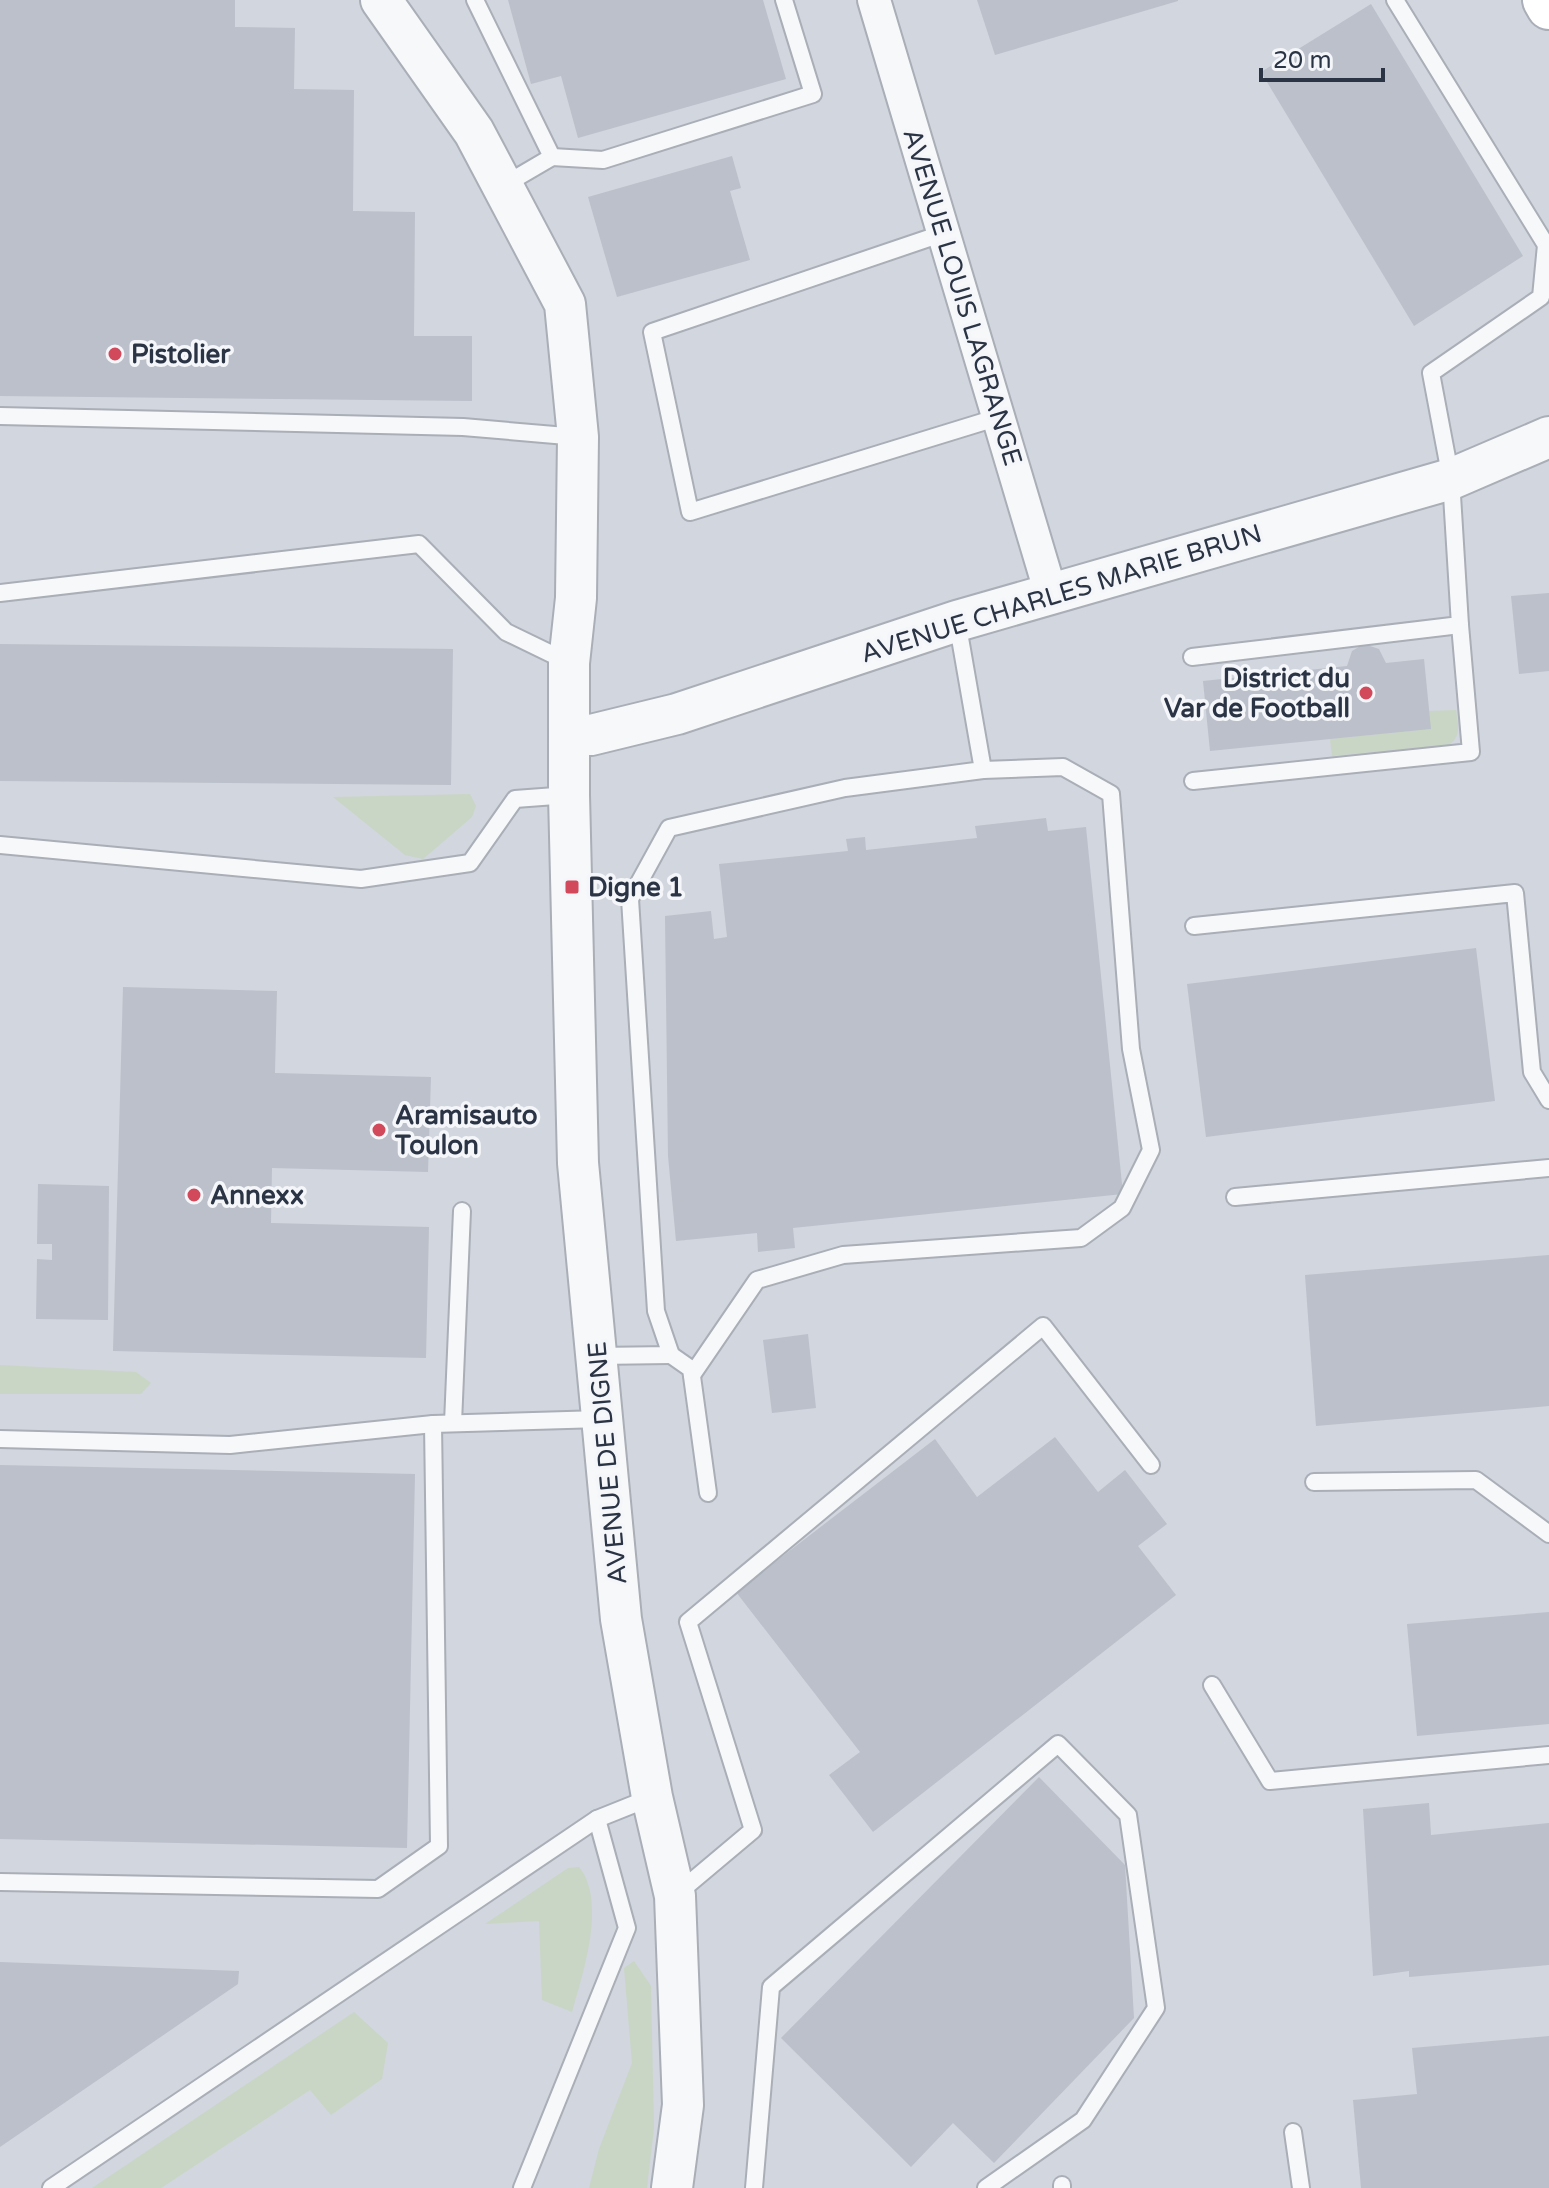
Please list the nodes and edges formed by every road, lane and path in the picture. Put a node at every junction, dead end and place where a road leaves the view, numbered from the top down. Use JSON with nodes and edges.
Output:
{"nodes":[{"id":1,"x":381,"y":0,"type":"edge"},
{"id":2,"x":475,"y":0,"type":"edge"},
{"id":3,"x":784,"y":0,"type":"edge"},
{"id":4,"x":874,"y":0,"type":"edge"},
{"id":5,"x":1395,"y":0,"type":"edge"},
{"id":6,"x":1545,"y":0,"type":"edge"},
{"id":7,"x":1549,"y":7,"type":"edge"},
{"id":8,"x":552,"y":157,"type":"junction"},
{"id":9,"x":502,"y":186,"type":"junction"},
{"id":10,"x":944,"y":233,"type":"junction"},
{"id":11,"x":0,"y":416,"type":"edge"},
{"id":12,"x":999,"y":417,"type":"junction"},
{"id":13,"x":578,"y":437,"type":"junction"},
{"id":14,"x":1549,"y":437,"type":"edge"},
{"id":15,"x":1451,"y":479,"type":"junction"},
{"id":16,"x":0,"y":593,"type":"edge"},
{"id":17,"x":1051,"y":594,"type":"junction"},
{"id":18,"x":957,"y":621,"type":"junction"},
{"id":19,"x":1460,"y":625,"type":"junction"},
{"id":20,"x":1192,"y":657,"type":"dead end"},
{"id":21,"x":569,"y":663,"type":"junction"},
{"id":22,"x":570,"y":733,"type":"junction"},
{"id":23,"x":983,"y":770,"type":"junction"},
{"id":24,"x":1193,"y":781,"type":"dead end"},
{"id":25,"x":569,"y":795,"type":"junction"},
{"id":26,"x":0,"y":845,"type":"edge"},
{"id":27,"x":1194,"y":926,"type":"dead end"},
{"id":28,"x":1549,"y":1100,"type":"edge"},
{"id":29,"x":1549,"y":1168,"type":"edge"},
{"id":30,"x":1235,"y":1197,"type":"dead end"},
{"id":31,"x":462,"y":1211,"type":"dead end"},
{"id":32,"x":671,"y":1355,"type":"junction"},
{"id":33,"x":596,"y":1356,"type":"junction"},
{"id":34,"x":692,"y":1375,"type":"junction"},
{"id":35,"x":602,"y":1419,"type":"junction"},
{"id":36,"x":453,"y":1423,"type":"junction"},
{"id":37,"x":433,"y":1424,"type":"junction"},
{"id":38,"x":0,"y":1439,"type":"edge"},
{"id":39,"x":1151,"y":1465,"type":"dead end"},
{"id":40,"x":1314,"y":1482,"type":"dead end"},
{"id":41,"x":708,"y":1493,"type":"dead end"},
{"id":42,"x":1549,"y":1534,"type":"edge"},
{"id":43,"x":1212,"y":1685,"type":"dead end"},
{"id":44,"x":1549,"y":1755,"type":"edge"},
{"id":45,"x":652,"y":1797,"type":"junction"},
{"id":46,"x":597,"y":1819,"type":"junction"},
{"id":47,"x":0,"y":1882,"type":"edge"},
{"id":48,"x":675,"y":1896,"type":"junction"},
{"id":49,"x":1293,"y":2132,"type":"dead end"},
{"id":50,"x":51,"y":2188,"type":"edge"},
{"id":51,"x":522,"y":2188,"type":"edge"},
{"id":52,"x":672,"y":2188,"type":"edge"},
{"id":53,"x":754,"y":2188,"type":"edge"},
{"id":54,"x":986,"y":2188,"type":"edge"},
{"id":55,"x":1301,"y":2188,"type":"edge"}],
"edges":[{"from":1,"to":9,"type":"street","name":"AVENUE DE DIGNE"},
{"from":2,"to":8,"type":"lane"},
{"from":3,"to":8,"type":"lane"},
{"from":4,"to":10,"type":"street","name":"AVENUE LOUIS LAGRANGE"},
{"from":5,"to":15,"type":"lane"},
{"from":6,"to":7,"type":"main road"},
{"from":8,"to":9,"type":"lane"},
{"from":9,"to":13,"type":"street","name":"AVENUE DE DIGNE"},
{"from":10,"to":12,"type":"street","name":"AVENUE LOUIS LAGRANGE"},
{"from":10,"to":12,"type":"lane"},
{"from":11,"to":13,"type":"lane"},
{"from":12,"to":17,"type":"street","name":"AVENUE LOUIS LAGRANGE"},
{"from":13,"to":21,"type":"street","name":"AVENUE DE DIGNE"},
{"from":14,"to":15,"type":"street","name":"AVENUE CHARLES MARIE BRUN"},
{"from":15,"to":17,"type":"street","name":"AVENUE CHARLES MARIE BRUN"},
{"from":15,"to":19,"type":"lane"},
{"from":16,"to":21,"type":"lane"},
{"from":17,"to":18,"type":"street","name":"AVENUE CHARLES MARIE BRUN"},
{"from":18,"to":22,"type":"street","name":"AVENUE CHARLES MARIE BRUN"},
{"from":18,"to":23,"type":"lane"},
{"from":19,"to":20,"type":"lane"},
{"from":19,"to":24,"type":"lane"},
{"from":21,"to":22,"type":"street","name":"AVENUE DE DIGNE"},
{"from":22,"to":25,"type":"street","name":"AVENUE DE DIGNE"},
{"from":23,"to":32,"type":"lane"},
{"from":23,"to":34,"type":"lane"},
{"from":25,"to":26,"type":"lane"},
{"from":25,"to":33,"type":"street","name":"AVENUE DE DIGNE"},
{"from":27,"to":28,"type":"lane"},
{"from":29,"to":30,"type":"lane"},
{"from":31,"to":36,"type":"lane"},
{"from":32,"to":33,"type":"lane"},
{"from":32,"to":34,"type":"lane"},
{"from":33,"to":35,"type":"street","name":"AVENUE DE DIGNE"},
{"from":34,"to":41,"type":"lane"},
{"from":35,"to":36,"type":"lane"},
{"from":35,"to":45,"type":"street","name":"AVENUE DE DIGNE"},
{"from":36,"to":37,"type":"lane"},
{"from":37,"to":38,"type":"lane"},
{"from":37,"to":47,"type":"lane"},
{"from":39,"to":48,"type":"lane"},
{"from":40,"to":42,"type":"lane"},
{"from":43,"to":44,"type":"lane"},
{"from":45,"to":46,"type":"lane"},
{"from":45,"to":48,"type":"street","name":"AVENUE DE DIGNE"},
{"from":46,"to":50,"type":"lane"},
{"from":46,"to":51,"type":"lane"},
{"from":48,"to":52,"type":"street","name":"AVENUE DE DIGNE"},
{"from":49,"to":55,"type":"lane"},
{"from":53,"to":54,"type":"lane"}]}
